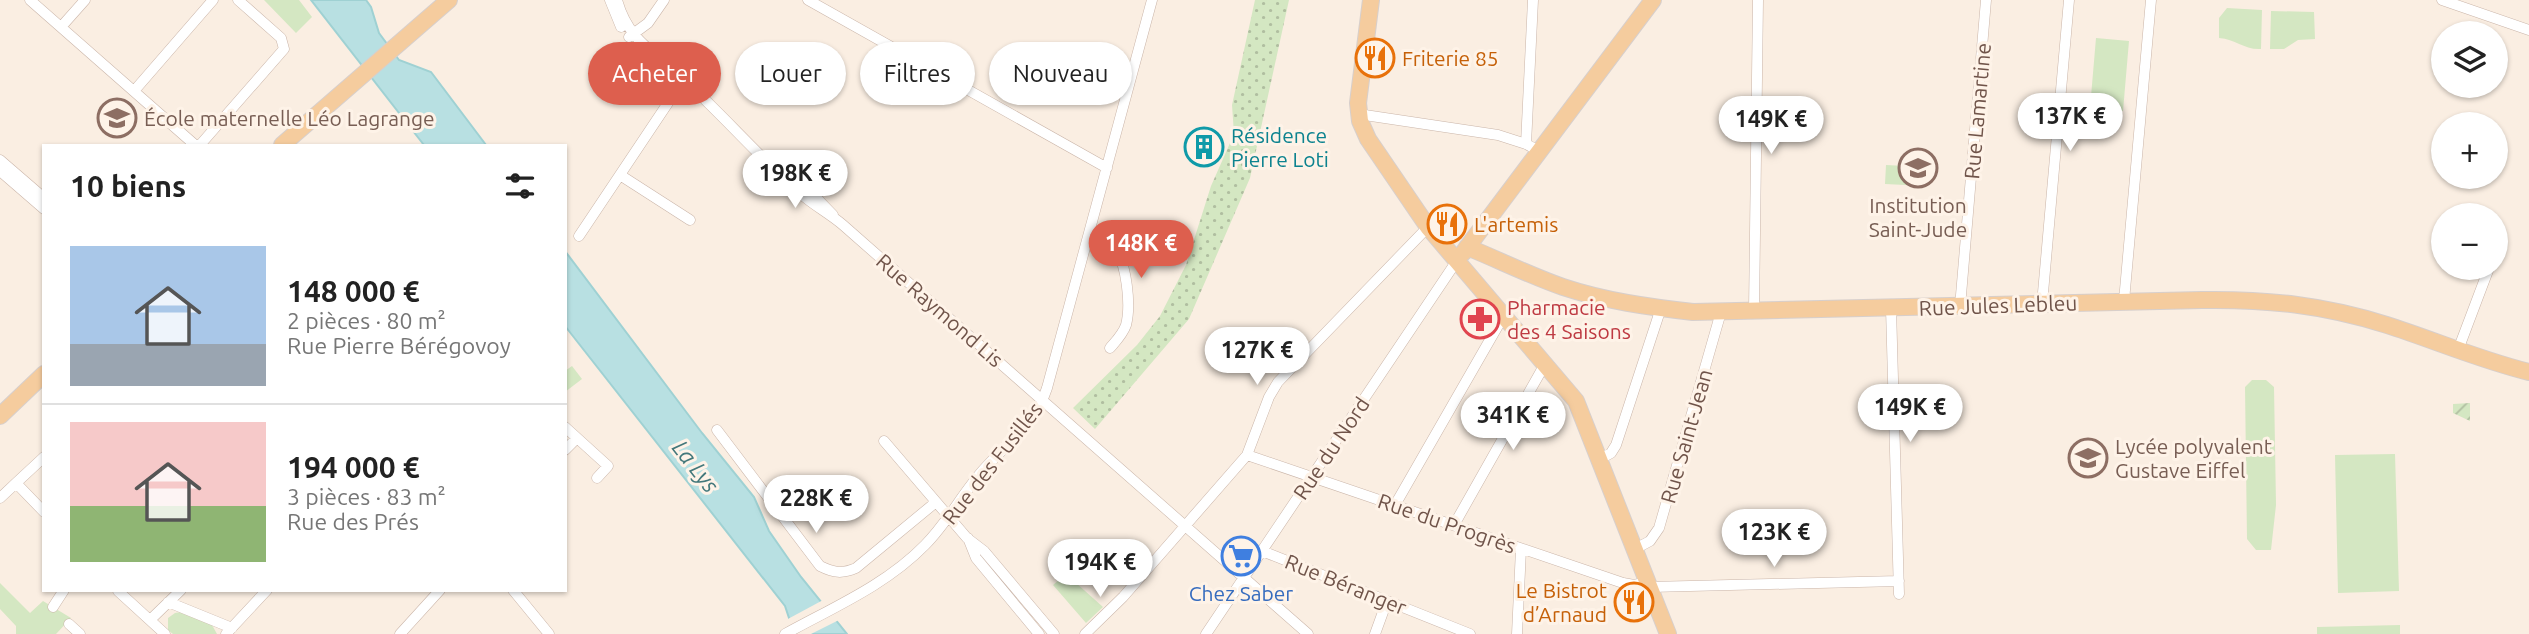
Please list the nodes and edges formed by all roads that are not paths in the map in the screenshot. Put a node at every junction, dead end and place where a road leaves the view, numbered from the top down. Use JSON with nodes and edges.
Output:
{"nodes":[{"id":1,"x":30,"y":0,"type":"edge"},
{"id":2,"x":85,"y":0,"type":"edge"},
{"id":3,"x":214,"y":0,"type":"edge"},
{"id":4,"x":238,"y":0,"type":"edge"},
{"id":5,"x":449,"y":0,"type":"edge"},
{"id":6,"x":610,"y":0,"type":"edge"},
{"id":7,"x":617,"y":0,"type":"edge"},
{"id":8,"x":664,"y":0,"type":"edge"},
{"id":9,"x":808,"y":0,"type":"edge"},
{"id":10,"x":1152,"y":0,"type":"edge"},
{"id":11,"x":1371,"y":0,"type":"edge"},
{"id":12,"x":1533,"y":0,"type":"edge"},
{"id":13,"x":1653,"y":0,"type":"edge"},
{"id":14,"x":1758,"y":0,"type":"edge"},
{"id":15,"x":1986,"y":0,"type":"edge"},
{"id":16,"x":2069,"y":0,"type":"edge"},
{"id":17,"x":2151,"y":0,"type":"edge"},
{"id":18,"x":2442,"y":0,"type":"edge"},
{"id":19,"x":61,"y":27,"type":"junction"},
{"id":20,"x":2529,"y":30,"type":"edge"},
{"id":21,"x":630,"y":35,"type":"junction"},
{"id":22,"x":638,"y":42,"type":"edge"},
{"id":23,"x":134,"y":91,"type":"junction"},
{"id":24,"x":667,"y":105,"type":"edge"},
{"id":25,"x":710,"y":105,"type":"edge"},
{"id":26,"x":1358,"y":114,"type":"junction"},
{"id":27,"x":197,"y":144,"type":"edge"},
{"id":28,"x":199,"y":144,"type":"edge"},
{"id":29,"x":283,"y":144,"type":"edge"},
{"id":30,"x":1533,"y":147,"type":"junction"},
{"id":31,"x":0,"y":160,"type":"edge"},
{"id":32,"x":1107,"y":168,"type":"junction"},
{"id":33,"x":620,"y":175,"type":"junction"},
{"id":34,"x":5,"y":176,"type":"edge"},
{"id":35,"x":42,"y":197,"type":"edge"},
{"id":36,"x":42,"y":207,"type":"edge"},
{"id":37,"x":690,"y":220,"type":"dead end"},
{"id":38,"x":1428,"y":227,"type":"junction"},
{"id":39,"x":579,"y":236,"type":"dead end"},
{"id":40,"x":1088,"y":237,"type":"junction"},
{"id":41,"x":1467,"y":247,"type":"junction"},
{"id":42,"x":1456,"y":262,"type":"junction"},
{"id":43,"x":2484,"y":280,"type":"edge"},
{"id":44,"x":2124,"y":301,"type":"junction"},
{"id":45,"x":2042,"y":304,"type":"junction"},
{"id":46,"x":1959,"y":307,"type":"junction"},
{"id":47,"x":1661,"y":308,"type":"junction"},
{"id":48,"x":1891,"y":308,"type":"junction"},
{"id":49,"x":1721,"y":312,"type":"junction"},
{"id":50,"x":1754,"y":312,"type":"junction"},
{"id":51,"x":1503,"y":317,"type":"junction"},
{"id":52,"x":1110,"y":348,"type":"dead end"},
{"id":53,"x":2458,"y":350,"type":"junction"},
{"id":54,"x":1545,"y":364,"type":"junction"},
{"id":55,"x":42,"y":365,"type":"edge"},
{"id":56,"x":2529,"y":372,"type":"edge"},
{"id":57,"x":42,"y":376,"type":"edge"},
{"id":58,"x":1043,"y":400,"type":"junction"},
{"id":59,"x":0,"y":405,"type":"edge"},
{"id":60,"x":0,"y":416,"type":"edge"},
{"id":61,"x":567,"y":429,"type":"edge"},
{"id":62,"x":718,"y":430,"type":"dead end"},
{"id":63,"x":577,"y":438,"type":"junction"},
{"id":64,"x":884,"y":441,"type":"dead end"},
{"id":65,"x":567,"y":448,"type":"edge"},
{"id":66,"x":1247,"y":455,"type":"junction"},
{"id":67,"x":42,"y":459,"type":"edge"},
{"id":68,"x":1600,"y":459,"type":"junction"},
{"id":69,"x":1312,"y":476,"type":"junction"},
{"id":70,"x":597,"y":478,"type":"dead end"},
{"id":71,"x":16,"y":483,"type":"junction"},
{"id":72,"x":0,"y":498,"type":"edge"},
{"id":73,"x":936,"y":502,"type":"junction"},
{"id":74,"x":1395,"y":505,"type":"junction"},
{"id":75,"x":42,"y":511,"type":"edge"},
{"id":76,"x":948,"y":516,"type":"junction"},
{"id":77,"x":1454,"y":525,"type":"junction"},
{"id":78,"x":1185,"y":526,"type":"junction"},
{"id":79,"x":967,"y":538,"type":"junction"},
{"id":80,"x":1521,"y":549,"type":"junction"},
{"id":81,"x":1635,"y":549,"type":"junction"},
{"id":82,"x":1262,"y":551,"type":"junction"},
{"id":83,"x":1244,"y":578,"type":"junction"},
{"id":84,"x":1899,"y":580,"type":"junction"},
{"id":85,"x":1649,"y":584,"type":"junction"},
{"id":86,"x":63,"y":592,"type":"edge"},
{"id":87,"x":118,"y":592,"type":"dead end"},
{"id":88,"x":179,"y":592,"type":"edge"},
{"id":89,"x":265,"y":592,"type":"edge"},
{"id":90,"x":438,"y":592,"type":"edge"},
{"id":91,"x":515,"y":592,"type":"edge"},
{"id":92,"x":1899,"y":594,"type":"dead end"},
{"id":93,"x":1387,"y":601,"type":"junction"},
{"id":94,"x":168,"y":602,"type":"junction"},
{"id":95,"x":53,"y":607,"type":"dead end"},
{"id":96,"x":150,"y":620,"type":"junction"},
{"id":97,"x":69,"y":624,"type":"dead end"},
{"id":98,"x":229,"y":631,"type":"edge"},
{"id":99,"x":80,"y":634,"type":"edge"},
{"id":100,"x":165,"y":634,"type":"edge"},
{"id":101,"x":400,"y":634,"type":"edge"},
{"id":102,"x":549,"y":634,"type":"edge"},
{"id":103,"x":785,"y":634,"type":"edge"},
{"id":104,"x":1039,"y":634,"type":"edge"},
{"id":105,"x":1054,"y":634,"type":"edge"},
{"id":106,"x":1085,"y":634,"type":"edge"},
{"id":107,"x":1206,"y":634,"type":"edge"},
{"id":108,"x":1308,"y":634,"type":"edge"},
{"id":109,"x":1375,"y":634,"type":"edge"},
{"id":110,"x":1470,"y":634,"type":"edge"},
{"id":111,"x":1517,"y":634,"type":"edge"},
{"id":112,"x":1668,"y":634,"type":"edge"}],
"edges":[{"from":1,"to":19,"type":"street"},
{"from":2,"to":19,"type":"street"},
{"from":3,"to":23,"type":"street"},
{"from":4,"to":28,"type":"street"},
{"from":5,"to":29,"type":"main road"},
{"from":6,"to":21,"type":"street","name":"Rue Raymond Lis"},
{"from":7,"to":21,"type":"street","name":"Rue Raymond Lis"},
{"from":8,"to":21,"type":"street"},
{"from":9,"to":32,"type":"street"},
{"from":10,"to":32,"type":"street","name":"Rue des Fusillés"},
{"from":11,"to":26,"type":"main road"},
{"from":12,"to":30,"type":"street"},
{"from":13,"to":30,"type":"main road"},
{"from":14,"to":50,"type":"street"},
{"from":15,"to":46,"type":"street","name":"Rue Lamartine"},
{"from":16,"to":45,"type":"street"},
{"from":17,"to":44,"type":"street"},
{"from":18,"to":20,"type":"street"},
{"from":19,"to":23,"type":"street"},
{"from":21,"to":22,"type":"street","name":"Rue Raymond Lis"},
{"from":23,"to":27,"type":"street"},
{"from":24,"to":33,"type":"street"},
{"from":25,"to":58,"type":"street","name":"Rue Raymond Lis"},
{"from":26,"to":30,"type":"street"},
{"from":26,"to":38,"type":"main road"},
{"from":30,"to":41,"type":"main road"},
{"from":31,"to":34,"type":"street"},
{"from":32,"to":40,"type":"street","name":"Rue des Fusillés"},
{"from":33,"to":37,"type":"street"},
{"from":33,"to":39,"type":"street"},
{"from":34,"to":35,"type":"street"},
{"from":34,"to":36,"type":"street"},
{"from":38,"to":42,"type":"main road"},
{"from":38,"to":66,"type":"street"},
{"from":40,"to":52,"type":"street"},
{"from":40,"to":58,"type":"street","name":"Rue des Fusillés"},
{"from":41,"to":42,"type":"main road"},
{"from":41,"to":47,"type":"main road","name":"Rue Jules Lebleu"},
{"from":42,"to":51,"type":"main road"},
{"from":42,"to":69,"type":"street","name":"Rue du Nord"},
{"from":43,"to":53,"type":"street"},
{"from":44,"to":45,"type":"main road","name":"Rue Jules Lebleu"},
{"from":44,"to":53,"type":"main road","name":"Rue Jules Lebleu"},
{"from":45,"to":46,"type":"main road","name":"Rue Jules Lebleu"},
{"from":46,"to":48,"type":"main road","name":"Rue Jules Lebleu"},
{"from":47,"to":49,"type":"main road","name":"Rue Jules Lebleu"},
{"from":47,"to":68,"type":"street"},
{"from":48,"to":50,"type":"main road","name":"Rue Jules Lebleu"},
{"from":48,"to":84,"type":"street"},
{"from":49,"to":50,"type":"main road","name":"Rue Jules Lebleu"},
{"from":49,"to":81,"type":"street","name":"Rue Saint-Jean"},
{"from":51,"to":54,"type":"main road"},
{"from":51,"to":74,"type":"street"},
{"from":53,"to":56,"type":"main road","name":"Rue Jules Lebleu"},
{"from":54,"to":68,"type":"main road"},
{"from":54,"to":77,"type":"street"},
{"from":55,"to":59,"type":"main road"},
{"from":57,"to":60,"type":"main road"},
{"from":58,"to":76,"type":"street","name":"Rue des Fusillés"},
{"from":58,"to":78,"type":"street","name":"Rue Raymond Lis"},
{"from":61,"to":63,"type":"street"},
{"from":62,"to":73,"type":"street"},
{"from":63,"to":65,"type":"street"},
{"from":63,"to":70,"type":"street"},
{"from":64,"to":73,"type":"street"},
{"from":66,"to":69,"type":"street","name":"Rue du Progrès"},
{"from":66,"to":78,"type":"street"},
{"from":67,"to":71,"type":"street"},
{"from":68,"to":81,"type":"main road"},
{"from":69,"to":74,"type":"street","name":"Rue du Progrès"},
{"from":69,"to":82,"type":"street","name":"Rue du Nord"},
{"from":71,"to":72,"type":"street"},
{"from":71,"to":75,"type":"street"},
{"from":73,"to":76,"type":"street"},
{"from":74,"to":77,"type":"street","name":"Rue du Progrès"},
{"from":76,"to":79,"type":"street"},
{"from":76,"to":103,"type":"street","name":"Rue des Fusillés"},
{"from":77,"to":80,"type":"street","name":"Rue du Progrès"},
{"from":78,"to":83,"type":"street","name":"Rue Raymond Lis"},
{"from":78,"to":106,"type":"street"},
{"from":79,"to":104,"type":"street"},
{"from":79,"to":105,"type":"street"},
{"from":80,"to":85,"type":"street","name":"Rue du Progrès"},
{"from":80,"to":111,"type":"street"},
{"from":81,"to":85,"type":"main road"},
{"from":82,"to":83,"type":"street","name":"Rue du Nord"},
{"from":82,"to":93,"type":"street","name":"Rue Béranger"},
{"from":83,"to":107,"type":"street","name":"Rue du Nord"},
{"from":83,"to":108,"type":"street","name":"Rue Raymond Lis"},
{"from":84,"to":85,"type":"street","name":"Rue du Progrès"},
{"from":84,"to":92,"type":"street"},
{"from":85,"to":112,"type":"main road"},
{"from":86,"to":95,"type":"street"},
{"from":87,"to":96,"type":"street"},
{"from":88,"to":94,"type":"street"},
{"from":89,"to":98,"type":"street"},
{"from":90,"to":101,"type":"street"},
{"from":91,"to":102,"type":"street"},
{"from":93,"to":109,"type":"street"},
{"from":93,"to":110,"type":"street","name":"Rue Béranger"},
{"from":94,"to":96,"type":"street"},
{"from":94,"to":98,"type":"street"},
{"from":96,"to":100,"type":"street"},
{"from":97,"to":99,"type":"street"}]}
